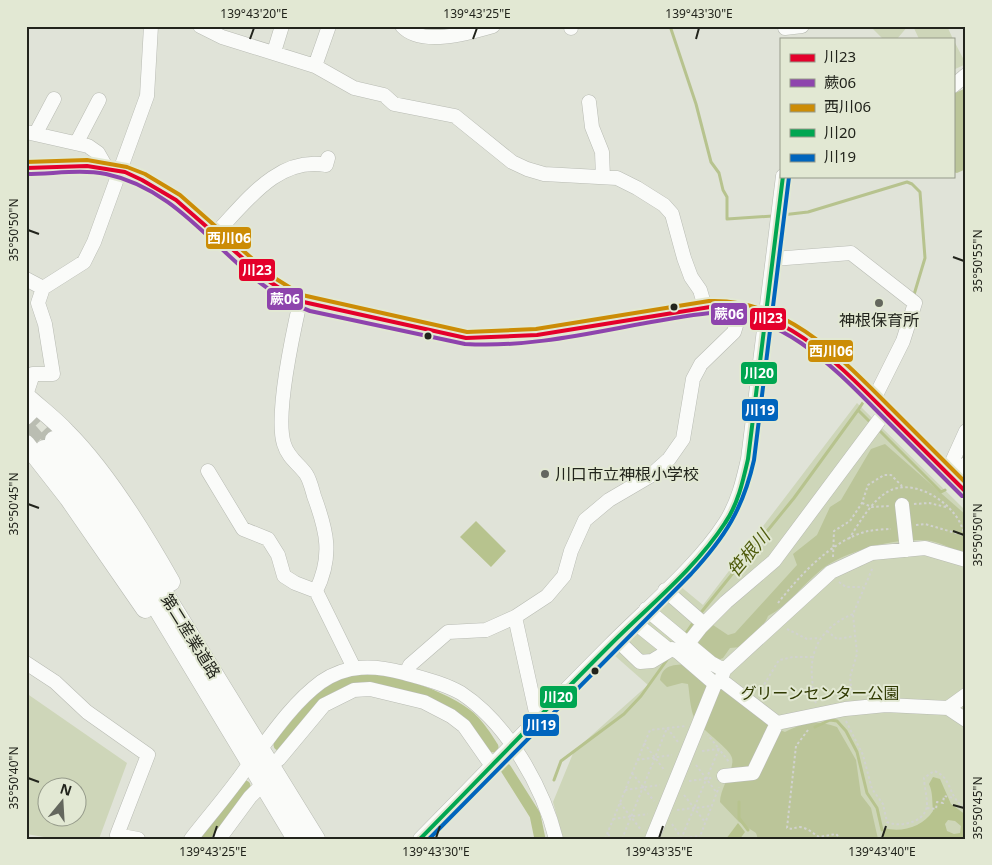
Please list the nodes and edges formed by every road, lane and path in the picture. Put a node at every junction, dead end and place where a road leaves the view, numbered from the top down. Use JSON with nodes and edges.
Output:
{"nodes":[{"id":1,"x":151,"y":26,"type":"edge"},
{"id":2,"x":200,"y":26,"type":"edge"},
{"id":3,"x":282,"y":26,"type":"edge"},
{"id":4,"x":329,"y":26,"type":"edge"},
{"id":5,"x":402,"y":26,"type":"edge"},
{"id":6,"x":802,"y":26,"type":"edge"},
{"id":7,"x":487,"y":27,"type":"edge"},
{"id":8,"x":785,"y":31,"type":"edge"},
{"id":9,"x":274,"y":52,"type":"junction"},
{"id":10,"x":315,"y":66,"type":"junction"},
{"id":11,"x":966,"y":75,"type":"edge"},
{"id":12,"x":954,"y":85,"type":"edge"},
{"id":13,"x":54,"y":99,"type":"dead end"},
{"id":14,"x":99,"y":100,"type":"dead end"},
{"id":15,"x":589,"y":102,"type":"dead end"},
{"id":16,"x":31,"y":132,"type":"edge"},
{"id":17,"x":77,"y":142,"type":"junction"},
{"id":18,"x":328,"y":158,"type":"dead end"},
{"id":19,"x":26,"y":168,"type":"edge"},
{"id":20,"x":106,"y":168,"type":"junction"},
{"id":21,"x":121,"y":171,"type":"junction"},
{"id":22,"x":603,"y":177,"type":"junction"},
{"id":23,"x":783,"y":178,"type":"edge"},
{"id":24,"x":216,"y":233,"type":"junction"},
{"id":25,"x":773,"y":259,"type":"junction"},
{"id":26,"x":26,"y":279,"type":"edge"},
{"id":27,"x":44,"y":288,"type":"junction"},
{"id":28,"x":300,"y":302,"type":"junction"},
{"id":29,"x":705,"y":308,"type":"junction"},
{"id":30,"x":741,"y":309,"type":"junction"},
{"id":31,"x":765,"y":316,"type":"junction"},
{"id":32,"x":874,"y":399,"type":"junction"},
{"id":33,"x":28,"y":403,"type":"edge"},
{"id":34,"x":886,"y":411,"type":"junction"},
{"id":35,"x":966,"y":431,"type":"edge"},
{"id":36,"x":26,"y":444,"type":"tunnel mouth"},
{"id":37,"x":49,"y":445,"type":"tunnel mouth"},
{"id":38,"x":966,"y":464,"type":"edge"},
{"id":39,"x":208,"y":471,"type":"dead end"},
{"id":40,"x":949,"y":475,"type":"junction"},
{"id":41,"x":903,"y":486,"type":"dead end"},
{"id":42,"x":966,"y":492,"type":"edge"},
{"id":43,"x":902,"y":505,"type":"dead end"},
{"id":44,"x":907,"y":550,"type":"junction"},
{"id":45,"x":872,"y":553,"type":"junction"},
{"id":46,"x":966,"y":560,"type":"edge"},
{"id":47,"x":829,"y":573,"type":"junction"},
{"id":48,"x":862,"y":587,"type":"junction"},
{"id":49,"x":665,"y":590,"type":"junction"},
{"id":50,"x":316,"y":591,"type":"junction"},
{"id":51,"x":646,"y":609,"type":"junction"},
{"id":52,"x":853,"y":614,"type":"junction"},
{"id":53,"x":515,"y":616,"type":"junction"},
{"id":54,"x":778,"y":621,"type":"junction"},
{"id":55,"x":634,"y":622,"type":"junction"},
{"id":56,"x":704,"y":624,"type":"junction"},
{"id":57,"x":827,"y":631,"type":"junction"},
{"id":58,"x":856,"y":636,"type":"junction"},
{"id":59,"x":819,"y":638,"type":"junction"},
{"id":60,"x":616,"y":639,"type":"junction"},
{"id":61,"x":678,"y":649,"type":"junction"},
{"id":62,"x":812,"y":658,"type":"junction"},
{"id":63,"x":26,"y":663,"type":"edge"},
{"id":64,"x":200,"y":664,"type":"junction"},
{"id":65,"x":354,"y":668,"type":"junction"},
{"id":66,"x":406,"y":674,"type":"junction"},
{"id":67,"x":720,"y":678,"type":"junction"},
{"id":68,"x":966,"y":695,"type":"edge"},
{"id":69,"x":752,"y":704,"type":"junction"},
{"id":70,"x":855,"y":708,"type":"junction"},
{"id":71,"x":948,"y":708,"type":"junction"},
{"id":72,"x":839,"y":710,"type":"junction"},
{"id":73,"x":817,"y":715,"type":"junction"},
{"id":74,"x":537,"y":717,"type":"junction"},
{"id":75,"x":966,"y":720,"type":"edge"},
{"id":76,"x":777,"y":723,"type":"junction"},
{"id":77,"x":512,"y":745,"type":"junction"},
{"id":78,"x":687,"y":753,"type":"junction"},
{"id":79,"x":256,"y":755,"type":"junction"},
{"id":80,"x":637,"y":760,"type":"dead end"},
{"id":81,"x":271,"y":765,"type":"junction"},
{"id":82,"x":492,"y":766,"type":"junction"},
{"id":83,"x":724,"y":776,"type":"junction"},
{"id":84,"x":263,"y":784,"type":"junction"},
{"id":85,"x":954,"y":798,"type":"junction"},
{"id":86,"x":620,"y":803,"type":"dead end"},
{"id":87,"x":927,"y":808,"type":"junction"},
{"id":88,"x":966,"y":808,"type":"edge"},
{"id":89,"x":608,"y":834,"type":"dead end"},
{"id":90,"x":647,"y":835,"type":"edge"},
{"id":91,"x":700,"y":837,"type":"edge"},
{"id":92,"x":138,"y":839,"type":"edge"},
{"id":93,"x":191,"y":839,"type":"edge"},
{"id":94,"x":219,"y":839,"type":"edge"},
{"id":95,"x":296,"y":839,"type":"edge"},
{"id":96,"x":316,"y":839,"type":"edge"},
{"id":97,"x":420,"y":839,"type":"edge"},
{"id":98,"x":556,"y":839,"type":"edge"},
{"id":99,"x":612,"y":839,"type":"edge"},
{"id":100,"x":675,"y":839,"type":"edge"},
{"id":101,"x":841,"y":839,"type":"edge"}],
"edges":[{"from":1,"to":21,"type":"street"},
{"from":2,"to":9,"type":"street"},
{"from":3,"to":9,"type":"street"},
{"from":4,"to":10,"type":"street"},
{"from":5,"to":7,"type":"street"},
{"from":6,"to":8,"type":"street"},
{"from":9,"to":10,"type":"street"},
{"from":10,"to":22,"type":"street"},
{"from":11,"to":12,"type":"street"},
{"from":13,"to":16,"type":"street"},
{"from":14,"to":17,"type":"street"},
{"from":15,"to":22,"type":"street"},
{"from":16,"to":17,"type":"street"},
{"from":17,"to":20,"type":"street"},
{"from":18,"to":24,"type":"street"},
{"from":19,"to":20,"type":"street"},
{"from":20,"to":21,"type":"street"},
{"from":21,"to":24,"type":"street"},
{"from":21,"to":27,"type":"street"},
{"from":22,"to":29,"type":"street"},
{"from":23,"to":25,"type":"street"},
{"from":24,"to":28,"type":"street"},
{"from":25,"to":31,"type":"street"},
{"from":25,"to":32,"type":"street"},
{"from":26,"to":27,"type":"street"},
{"from":27,"to":33,"type":"street"},
{"from":28,"to":29,"type":"street"},
{"from":28,"to":50,"type":"street"},
{"from":29,"to":30,"type":"street"},
{"from":30,"to":31,"type":"street"},
{"from":30,"to":53,"type":"street"},
{"from":31,"to":32,"type":"street"},
{"from":31,"to":49,"type":"street"},
{"from":32,"to":34,"type":"street"},
{"from":33,"to":64,"type":"main road"},
{"from":34,"to":40,"type":"street"},
{"from":34,"to":56,"type":"street"},
{"from":35,"to":40,"type":"street"},
{"from":36,"to":64,"type":"main road"},
{"from":37,"to":64,"type":"main road","name":"第二産業道路"},
{"from":38,"to":40,"type":"street"},
{"from":39,"to":50,"type":"street"},
{"from":40,"to":42,"type":"street"},
{"from":41,"to":47,"type":"path"},
{"from":43,"to":44,"type":"street"},
{"from":44,"to":45,"type":"street"},
{"from":44,"to":46,"type":"street"},
{"from":45,"to":47,"type":"street"},
{"from":45,"to":48,"type":"path"},
{"from":47,"to":48,"type":"path"},
{"from":47,"to":54,"type":"street"},
{"from":48,"to":52,"type":"path"},
{"from":49,"to":51,"type":"street"},
{"from":49,"to":56,"type":"street"},
{"from":50,"to":65,"type":"street"},
{"from":51,"to":55,"type":"street"},
{"from":51,"to":61,"type":"street"},
{"from":52,"to":57,"type":"path"},
{"from":52,"to":58,"type":"path"},
{"from":53,"to":66,"type":"street"},
{"from":53,"to":74,"type":"street"},
{"from":54,"to":59,"type":"path"},
{"from":54,"to":67,"type":"street"},
{"from":55,"to":60,"type":"street"},
{"from":55,"to":61,"type":"street"},
{"from":56,"to":61,"type":"street"},
{"from":57,"to":58,"type":"path"},
{"from":57,"to":59,"type":"path"},
{"from":58,"to":70,"type":"path"},
{"from":59,"to":62,"type":"path"},
{"from":60,"to":61,"type":"street"},
{"from":60,"to":74,"type":"street"},
{"from":61,"to":67,"type":"street"},
{"from":62,"to":69,"type":"path"},
{"from":62,"to":73,"type":"path"},
{"from":63,"to":92,"type":"street"},
{"from":64,"to":79,"type":"main road","name":"第二産業道路"},
{"from":65,"to":66,"type":"street"},
{"from":65,"to":79,"type":"street"},
{"from":66,"to":77,"type":"street"},
{"from":67,"to":69,"type":"street"},
{"from":67,"to":78,"type":"street"},
{"from":68,"to":71,"type":"street"},
{"from":69,"to":76,"type":"street"},
{"from":70,"to":71,"type":"street"},
{"from":70,"to":72,"type":"street"},
{"from":71,"to":75,"type":"street"},
{"from":72,"to":73,"type":"street"},
{"from":72,"to":87,"type":"path"},
{"from":73,"to":76,"type":"street"},
{"from":73,"to":101,"type":"path"},
{"from":74,"to":77,"type":"street"},
{"from":76,"to":83,"type":"street"},
{"from":77,"to":82,"type":"street"},
{"from":77,"to":98,"type":"street"},
{"from":78,"to":80,"type":"path"},
{"from":78,"to":83,"type":"path"},
{"from":78,"to":90,"type":"street"},
{"from":79,"to":81,"type":"main road","name":"第二産業道路"},
{"from":79,"to":84,"type":"main road","name":"第二産業道路"},
{"from":79,"to":93,"type":"street"},
{"from":81,"to":82,"type":"street"},
{"from":81,"to":96,"type":"main road","name":"第二産業道路"},
{"from":82,"to":97,"type":"street"},
{"from":83,"to":91,"type":"path"},
{"from":84,"to":94,"type":"street"},
{"from":84,"to":95,"type":"main road","name":"第二産業道路"},
{"from":85,"to":87,"type":"path"},
{"from":85,"to":87,"type":"path"},
{"from":85,"to":88,"type":"path"},
{"from":86,"to":90,"type":"path"},
{"from":89,"to":99,"type":"path"},
{"from":91,"to":100,"type":"path"}]}
